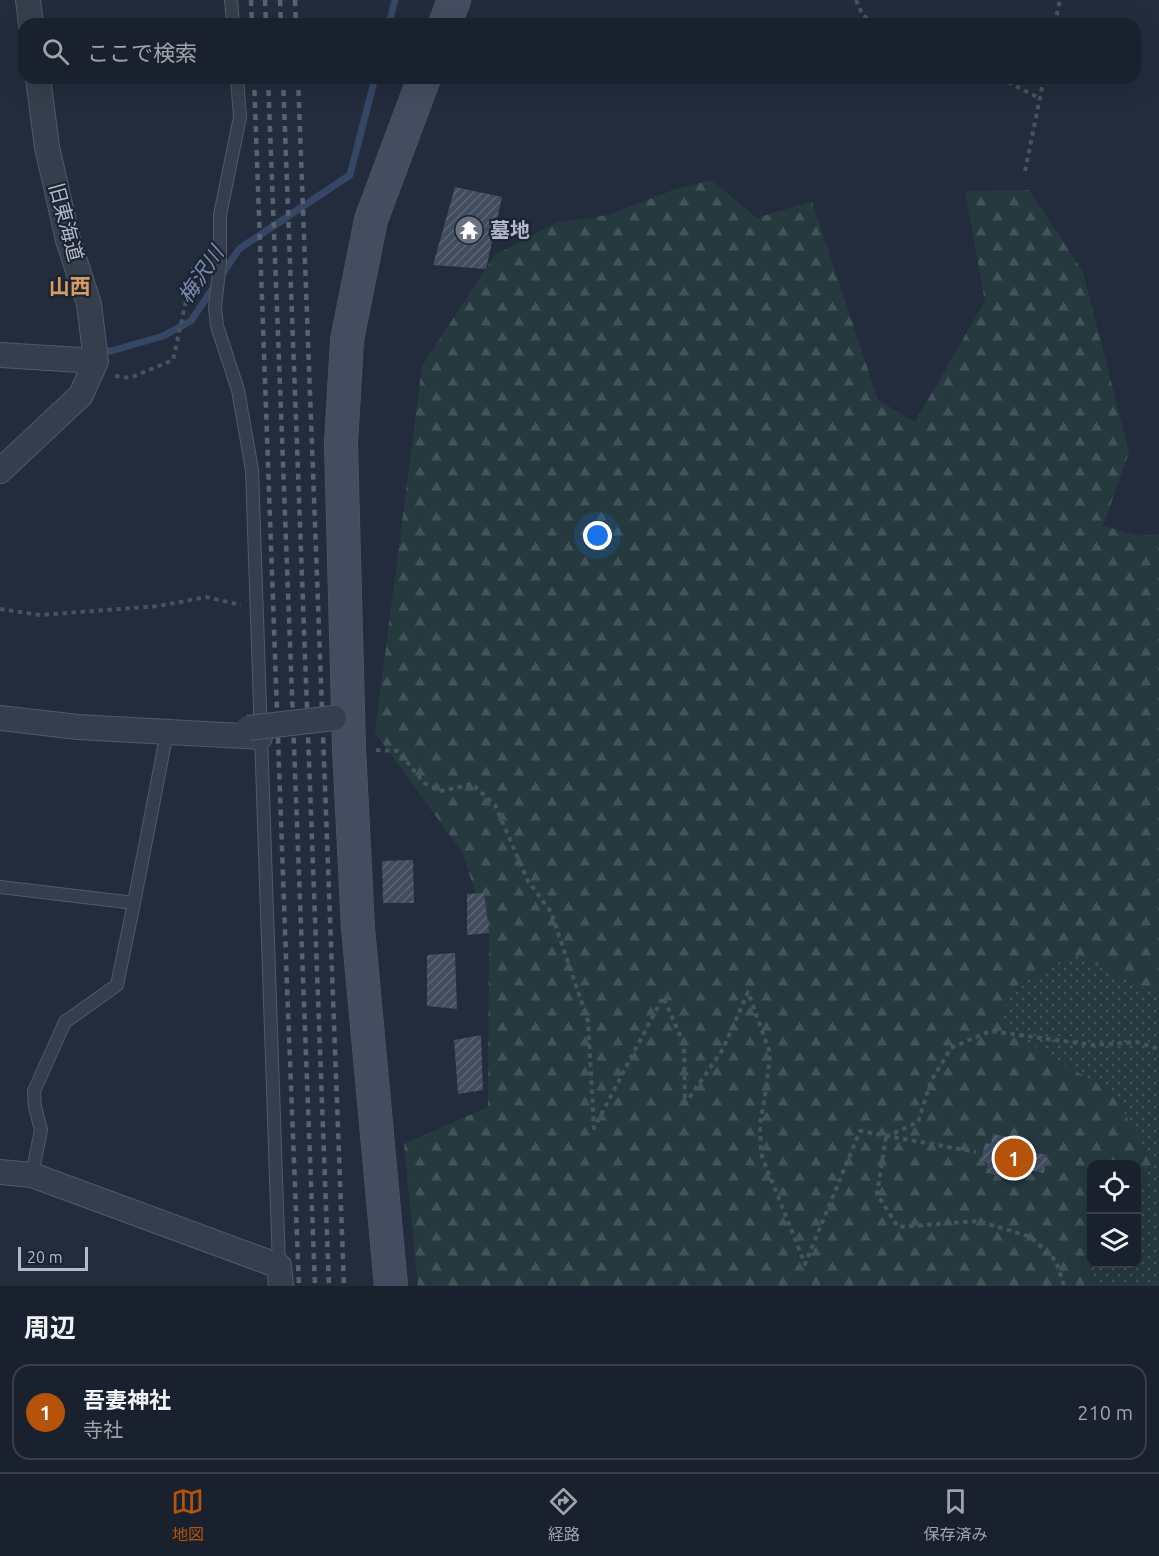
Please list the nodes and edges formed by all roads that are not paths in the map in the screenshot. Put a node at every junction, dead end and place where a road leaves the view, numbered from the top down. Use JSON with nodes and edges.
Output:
{"nodes":[{"id":1,"x":28,"y":0,"type":"edge"},
{"id":2,"x":231,"y":0,"type":"edge"},
{"id":3,"x":454,"y":0,"type":"edge"},
{"id":4,"x":30,"y":18,"type":"edge"},
{"id":5,"x":232,"y":18,"type":"edge"},
{"id":6,"x":447,"y":18,"type":"edge"},
{"id":7,"x":39,"y":84,"type":"edge"},
{"id":8,"x":237,"y":84,"type":"edge"},
{"id":9,"x":422,"y":84,"type":"edge"},
{"id":10,"x":0,"y":355,"type":"edge"},
{"id":11,"x":94,"y":365,"type":"junction"},
{"id":12,"x":0,"y":471,"type":"edge"},
{"id":13,"x":0,"y":718,"type":"edge"},
{"id":14,"x":334,"y":718,"type":"dead end"},
{"id":15,"x":167,"y":732,"type":"junction"},
{"id":16,"x":254,"y":733,"type":"junction"},
{"id":17,"x":0,"y":887,"type":"edge"},
{"id":18,"x":134,"y":903,"type":"junction"},
{"id":19,"x":0,"y":1172,"type":"edge"},
{"id":20,"x":32,"y":1175,"type":"junction"},
{"id":21,"x":280,"y":1276,"type":"edge"},
{"id":22,"x":391,"y":1286,"type":"edge"}],
"edges":[{"from":1,"to":4,"type":"street"},
{"from":2,"to":5,"type":"lane"},
{"from":3,"to":6,"type":"street"},
{"from":7,"to":11,"type":"street","name":"旧東海道"},
{"from":8,"to":16,"type":"lane"},
{"from":9,"to":22,"type":"street"},
{"from":10,"to":11,"type":"street"},
{"from":11,"to":12,"type":"street"},
{"from":13,"to":15,"type":"street"},
{"from":14,"to":16,"type":"street","bridge":true},
{"from":15,"to":16,"type":"street"},
{"from":15,"to":18,"type":"lane"},
{"from":16,"to":21,"type":"lane"},
{"from":17,"to":18,"type":"lane"},
{"from":18,"to":20,"type":"lane"},
{"from":19,"to":20,"type":"street"},
{"from":20,"to":21,"type":"street"}]}
